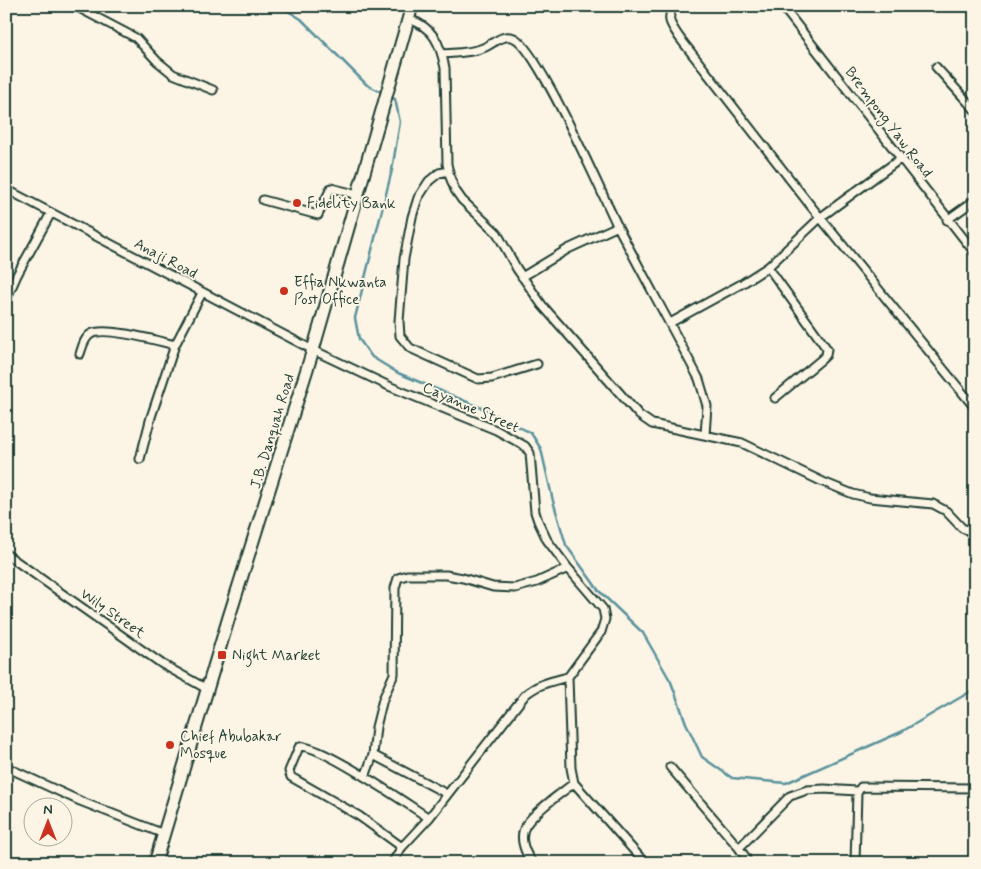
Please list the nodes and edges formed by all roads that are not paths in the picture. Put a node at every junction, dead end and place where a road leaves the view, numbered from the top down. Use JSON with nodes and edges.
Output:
{"nodes":[{"id":1,"x":75,"y":6,"type":"edge"},
{"id":2,"x":673,"y":6,"type":"edge"},
{"id":3,"x":782,"y":6,"type":"edge"},
{"id":4,"x":410,"y":10,"type":"edge"},
{"id":5,"x":442,"y":54,"type":"junction"},
{"id":6,"x":936,"y":67,"type":"dead end"},
{"id":7,"x":213,"y":90,"type":"dead end"},
{"id":8,"x":975,"y":110,"type":"edge"},
{"id":9,"x":900,"y":159,"type":"junction"},
{"id":10,"x":448,"y":171,"type":"junction"},
{"id":11,"x":6,"y":189,"type":"edge"},
{"id":12,"x":359,"y":195,"type":"junction"},
{"id":13,"x":264,"y":200,"type":"dead end"},
{"id":14,"x":975,"y":200,"type":"edge"},
{"id":15,"x":51,"y":213,"type":"junction"},
{"id":16,"x":821,"y":217,"type":"junction"},
{"id":17,"x":948,"y":220,"type":"junction"},
{"id":18,"x":618,"y":226,"type":"junction"},
{"id":19,"x":975,"y":253,"type":"edge"},
{"id":20,"x":768,"y":267,"type":"junction"},
{"id":21,"x":522,"y":277,"type":"junction"},
{"id":22,"x":202,"y":293,"type":"junction"},
{"id":23,"x":6,"y":300,"type":"edge"},
{"id":24,"x":670,"y":323,"type":"junction"},
{"id":25,"x":175,"y":345,"type":"junction"},
{"id":26,"x":313,"y":350,"type":"junction"},
{"id":27,"x":80,"y":354,"type":"dead end"},
{"id":28,"x":537,"y":364,"type":"dead end"},
{"id":29,"x":775,"y":398,"type":"dead end"},
{"id":30,"x":975,"y":408,"type":"edge"},
{"id":31,"x":705,"y":435,"type":"junction"},
{"id":32,"x":140,"y":459,"type":"dead end"},
{"id":33,"x":975,"y":528,"type":"edge"},
{"id":34,"x":6,"y":554,"type":"edge"},
{"id":35,"x":568,"y":568,"type":"junction"},
{"id":36,"x":568,"y":677,"type":"junction"},
{"id":37,"x":207,"y":689,"type":"junction"},
{"id":38,"x":373,"y":755,"type":"junction"},
{"id":39,"x":6,"y":767,"type":"edge"},
{"id":40,"x":670,"y":767,"type":"dead end"},
{"id":41,"x":365,"y":777,"type":"junction"},
{"id":42,"x":574,"y":783,"type":"junction"},
{"id":43,"x":975,"y":788,"type":"edge"},
{"id":44,"x":857,"y":791,"type":"junction"},
{"id":45,"x":448,"y":794,"type":"junction"},
{"id":46,"x":429,"y":818,"type":"junction"},
{"id":47,"x":164,"y":834,"type":"junction"},
{"id":48,"x":402,"y":847,"type":"junction"},
{"id":49,"x":739,"y":848,"type":"junction"},
{"id":50,"x":155,"y":863,"type":"edge"},
{"id":51,"x":392,"y":863,"type":"edge"},
{"id":52,"x":532,"y":863,"type":"edge"},
{"id":53,"x":645,"y":863,"type":"edge"},
{"id":54,"x":746,"y":863,"type":"edge"},
{"id":55,"x":855,"y":863,"type":"edge"}],
"edges":[{"from":1,"to":7,"type":"street"},
{"from":2,"to":16,"type":"street"},
{"from":3,"to":9,"type":"street","name":"Brempong Yaw Road"},
{"from":4,"to":5,"type":"street"},
{"from":4,"to":12,"type":"highway","name":"J.B. Danquah Road"},
{"from":5,"to":10,"type":"street"},
{"from":5,"to":18,"type":"street"},
{"from":6,"to":8,"type":"street"},
{"from":9,"to":16,"type":"street"},
{"from":9,"to":17,"type":"street","name":"Brempong Yaw Road"},
{"from":10,"to":21,"type":"street"},
{"from":10,"to":28,"type":"street"},
{"from":11,"to":15,"type":"street","name":"Anaji Road"},
{"from":12,"to":13,"type":"street"},
{"from":12,"to":26,"type":"highway","name":"J.B. Danquah Road"},
{"from":14,"to":17,"type":"street"},
{"from":15,"to":22,"type":"street","name":"Anaji Road"},
{"from":15,"to":23,"type":"street"},
{"from":16,"to":20,"type":"street"},
{"from":16,"to":30,"type":"street"},
{"from":17,"to":19,"type":"street","name":"Brempong Yaw Road"},
{"from":18,"to":21,"type":"street"},
{"from":18,"to":24,"type":"street"},
{"from":20,"to":24,"type":"street"},
{"from":20,"to":29,"type":"street"},
{"from":21,"to":31,"type":"street"},
{"from":22,"to":25,"type":"street"},
{"from":22,"to":26,"type":"street","name":"Anaji Road"},
{"from":24,"to":31,"type":"street"},
{"from":25,"to":27,"type":"street"},
{"from":25,"to":32,"type":"street"},
{"from":26,"to":35,"type":"street","name":"Cayanne Street"},
{"from":26,"to":37,"type":"highway","name":"J.B. Danquah Road"},
{"from":31,"to":33,"type":"street"},
{"from":34,"to":37,"type":"street","name":"Wily Street"},
{"from":35,"to":36,"type":"street","name":"Cayanne Street"},
{"from":35,"to":38,"type":"street"},
{"from":36,"to":42,"type":"street"},
{"from":36,"to":45,"type":"street"},
{"from":37,"to":47,"type":"highway","name":"J.B. Danquah Road"},
{"from":38,"to":41,"type":"street"},
{"from":38,"to":45,"type":"street"},
{"from":39,"to":47,"type":"street"},
{"from":40,"to":49,"type":"street"},
{"from":41,"to":46,"type":"street"},
{"from":41,"to":48,"type":"street"},
{"from":42,"to":52,"type":"street"},
{"from":42,"to":53,"type":"street"},
{"from":43,"to":44,"type":"street"},
{"from":44,"to":49,"type":"street"},
{"from":44,"to":55,"type":"street"},
{"from":45,"to":46,"type":"street"},
{"from":46,"to":48,"type":"street"},
{"from":47,"to":50,"type":"highway","name":"J.B. Danquah Road"},
{"from":48,"to":51,"type":"street"},
{"from":49,"to":54,"type":"street"}]}
